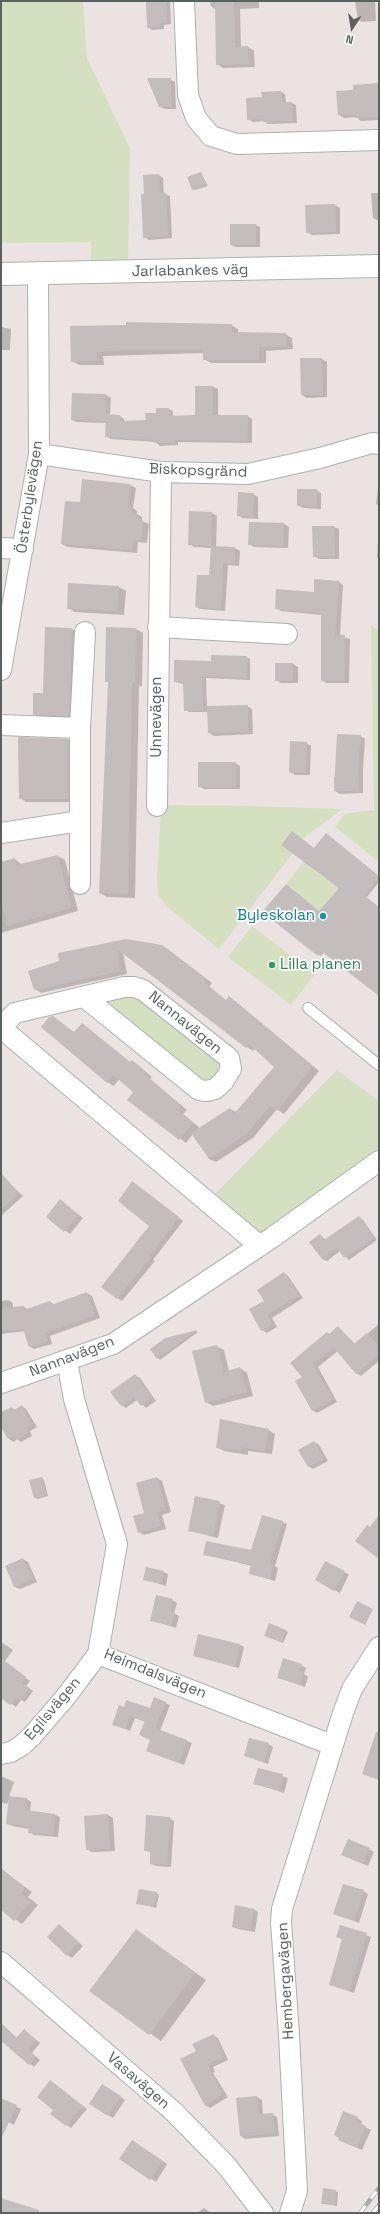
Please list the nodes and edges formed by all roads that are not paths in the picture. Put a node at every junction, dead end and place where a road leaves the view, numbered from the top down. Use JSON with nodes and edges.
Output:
{"nodes":[{"id":1,"x":184,"y":1,"type":"edge"},
{"id":2,"x":379,"y":140,"type":"edge"},
{"id":3,"x":379,"y":266,"type":"edge"},
{"id":4,"x":1,"y":274,"type":"edge"},
{"id":5,"x":38,"y":275,"type":"junction"},
{"id":6,"x":379,"y":444,"type":"edge"},
{"id":7,"x":39,"y":454,"type":"junction"},
{"id":8,"x":161,"y":472,"type":"junction"},
{"id":9,"x":1,"y":548,"type":"edge"},
{"id":10,"x":23,"y":549,"type":"junction"},
{"id":11,"x":158,"y":627,"type":"junction"},
{"id":12,"x":85,"y":632,"type":"dead end"},
{"id":13,"x":287,"y":634,"type":"dead end"},
{"id":14,"x":1,"y":670,"type":"edge"},
{"id":15,"x":1,"y":725,"type":"edge"},
{"id":16,"x":80,"y":728,"type":"junction"},
{"id":17,"x":157,"y":806,"type":"dead end"},
{"id":18,"x":80,"y":821,"type":"junction"},
{"id":19,"x":1,"y":833,"type":"edge"},
{"id":20,"x":80,"y":884,"type":"dead end"},
{"id":21,"x":84,"y":997,"type":"junction"},
{"id":22,"x":308,"y":1008,"type":"dead end"},
{"id":23,"x":1,"y":1027,"type":"edge"},
{"id":24,"x":379,"y":1065,"type":"edge"},
{"id":25,"x":379,"y":1161,"type":"edge"},
{"id":26,"x":260,"y":1246,"type":"junction"},
{"id":27,"x":67,"y":1361,"type":"junction"},
{"id":28,"x":1,"y":1383,"type":"edge"},
{"id":29,"x":379,"y":1648,"type":"edge"},
{"id":30,"x":98,"y":1654,"type":"junction"},
{"id":31,"x":332,"y":1745,"type":"junction"},
{"id":32,"x":1,"y":1754,"type":"edge"},
{"id":33,"x":1,"y":1962,"type":"edge"},
{"id":34,"x":263,"y":2213,"type":"edge"},
{"id":35,"x":290,"y":2213,"type":"edge"}],
"edges":[{"from":1,"to":2,"type":"street"},
{"from":3,"to":5,"type":"main road","name":"Jarlabankes väg"},
{"from":4,"to":5,"type":"main road","name":"Jarlabankes väg"},
{"from":5,"to":7,"type":"street","name":"Österbylevägen"},
{"from":6,"to":8,"type":"street","name":"Biskopsgränd"},
{"from":7,"to":8,"type":"street","name":"Biskopsgränd"},
{"from":7,"to":10,"type":"street","name":"Österbylevägen"},
{"from":8,"to":11,"type":"street","name":"Unnevägen"},
{"from":9,"to":10,"type":"street"},
{"from":10,"to":14,"type":"street","name":"Österbylevägen"},
{"from":11,"to":13,"type":"street"},
{"from":11,"to":17,"type":"street","name":"Unnevägen"},
{"from":12,"to":16,"type":"street"},
{"from":15,"to":16,"type":"street"},
{"from":16,"to":18,"type":"street"},
{"from":18,"to":19,"type":"street"},
{"from":18,"to":20,"type":"street"},
{"from":21,"to":21,"type":"street","name":"Nannavägen"},
{"from":21,"to":23,"type":"street","name":"Nannavägen"},
{"from":22,"to":24,"type":"lane"},
{"from":23,"to":26,"type":"street","name":"Nannavägen"},
{"from":25,"to":26,"type":"street","name":"Nannavägen"},
{"from":26,"to":27,"type":"street","name":"Nannavägen"},
{"from":27,"to":28,"type":"street","name":"Nannavägen"},
{"from":27,"to":30,"type":"street","name":"Heimdalsvägen"},
{"from":29,"to":31,"type":"street","name":"Hembergavägen"},
{"from":30,"to":31,"type":"street","name":"Heimdalsvägen"},
{"from":30,"to":32,"type":"street","name":"Egilsvägen"},
{"from":31,"to":35,"type":"street","name":"Hembergavägen"},
{"from":33,"to":34,"type":"street","name":"Vasavägen"}]}
